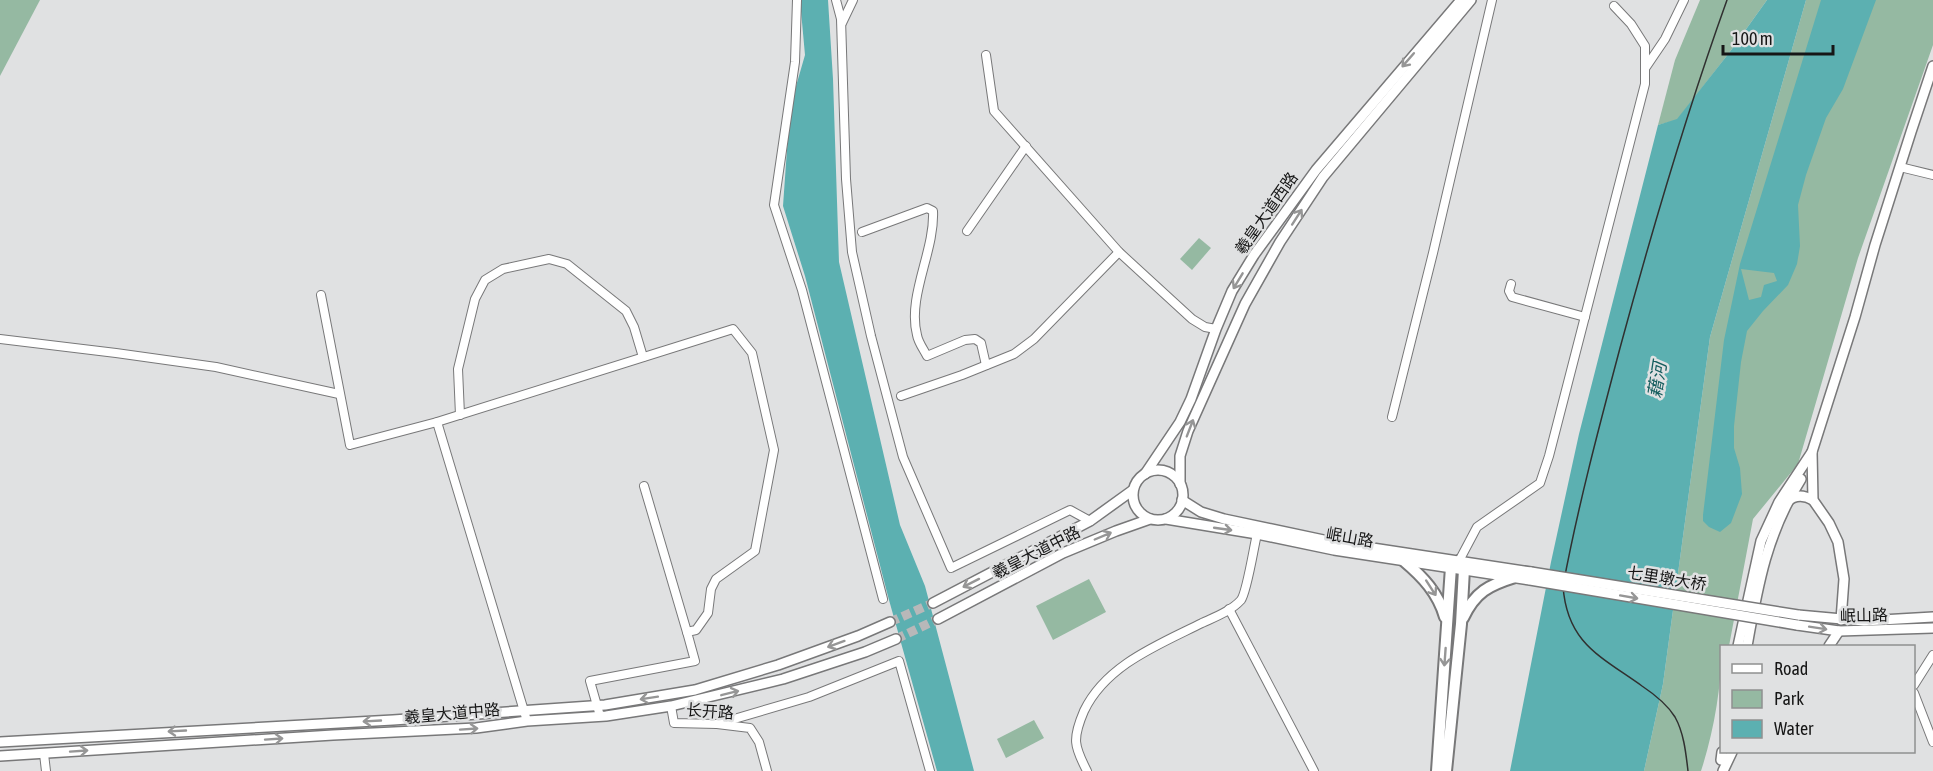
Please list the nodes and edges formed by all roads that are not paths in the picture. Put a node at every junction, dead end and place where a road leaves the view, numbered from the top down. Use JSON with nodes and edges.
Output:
{"nodes":[{"id":1,"x":797,"y":0,"type":"edge"},
{"id":2,"x":836,"y":0,"type":"edge"},
{"id":3,"x":853,"y":0,"type":"edge"},
{"id":4,"x":1461,"y":0,"type":"edge"},
{"id":5,"x":1471,"y":0,"type":"edge"},
{"id":6,"x":1492,"y":0,"type":"edge"},
{"id":7,"x":1684,"y":0,"type":"edge"},
{"id":8,"x":1614,"y":6,"type":"dead end"},
{"id":9,"x":842,"y":24,"type":"junction"},
{"id":10,"x":986,"y":55,"type":"dead end"},
{"id":11,"x":1933,"y":66,"type":"edge"},
{"id":12,"x":1645,"y":68,"type":"junction"},
{"id":13,"x":1026,"y":146,"type":"junction"},
{"id":14,"x":1900,"y":167,"type":"junction"},
{"id":15,"x":1933,"y":175,"type":"edge"},
{"id":16,"x":967,"y":231,"type":"dead end"},
{"id":17,"x":862,"y":232,"type":"dead end"},
{"id":18,"x":1119,"y":252,"type":"junction"},
{"id":19,"x":1511,"y":284,"type":"dead end"},
{"id":20,"x":321,"y":295,"type":"dead end"},
{"id":21,"x":1585,"y":317,"type":"junction"},
{"id":22,"x":1216,"y":329,"type":"junction"},
{"id":23,"x":0,"y":339,"type":"edge"},
{"id":24,"x":643,"y":357,"type":"junction"},
{"id":25,"x":987,"y":365,"type":"junction"},
{"id":26,"x":339,"y":394,"type":"junction"},
{"id":27,"x":901,"y":396,"type":"dead end"},
{"id":28,"x":460,"y":415,"type":"junction"},
{"id":29,"x":1392,"y":417,"type":"dead end"},
{"id":30,"x":437,"y":422,"type":"junction"},
{"id":31,"x":1812,"y":457,"type":"junction"},
{"id":32,"x":1145,"y":474,"type":"junction"},
{"id":33,"x":1180,"y":484,"type":"junction"},
{"id":34,"x":644,"y":486,"type":"dead end"},
{"id":35,"x":1133,"y":490,"type":"junction"},
{"id":36,"x":1182,"y":500,"type":"junction"},
{"id":37,"x":1813,"y":500,"type":"junction"},
{"id":38,"x":1786,"y":504,"type":"junction"},
{"id":39,"x":1150,"y":519,"type":"junction"},
{"id":40,"x":1166,"y":519,"type":"junction"},
{"id":41,"x":1089,"y":521,"type":"junction"},
{"id":42,"x":1257,"y":534,"type":"junction"},
{"id":43,"x":1404,"y":561,"type":"junction"},
{"id":44,"x":1458,"y":566,"type":"junction"},
{"id":45,"x":1530,"y":576,"type":"junction"},
{"id":46,"x":1515,"y":577,"type":"junction"},
{"id":47,"x":884,"y":599,"type":"dead end"},
{"id":48,"x":933,"y":603,"type":"tunnel mouth"},
{"id":49,"x":1229,"y":609,"type":"junction"},
{"id":50,"x":1798,"y":615,"type":"joint"},
{"id":51,"x":1933,"y":617,"type":"edge"},
{"id":52,"x":938,"y":620,"type":"tunnel mouth"},
{"id":53,"x":1841,"y":620,"type":"junction"},
{"id":54,"x":890,"y":622,"type":"tunnel mouth"},
{"id":55,"x":1447,"y":623,"type":"junction"},
{"id":56,"x":1461,"y":624,"type":"junction"},
{"id":57,"x":1797,"y":625,"type":"joint"},
{"id":58,"x":1933,"y":628,"type":"edge"},
{"id":59,"x":687,"y":632,"type":"junction"},
{"id":60,"x":1839,"y":632,"type":"junction"},
{"id":61,"x":896,"y":639,"type":"tunnel mouth"},
{"id":62,"x":1738,"y":645,"type":"edge"},
{"id":63,"x":1747,"y":645,"type":"edge"},
{"id":64,"x":1830,"y":645,"type":"edge"},
{"id":65,"x":1835,"y":645,"type":"edge"},
{"id":66,"x":1933,"y":655,"type":"edge"},
{"id":67,"x":1915,"y":683,"type":"edge"},
{"id":68,"x":1915,"y":696,"type":"edge"},
{"id":69,"x":597,"y":706,"type":"junction"},
{"id":70,"x":671,"y":706,"type":"junction"},
{"id":71,"x":523,"y":710,"type":"junction"},
{"id":72,"x":600,"y":716,"type":"junction"},
{"id":73,"x":527,"y":721,"type":"junction"},
{"id":74,"x":717,"y":724,"type":"junction"},
{"id":75,"x":0,"y":742,"type":"edge"},
{"id":76,"x":1933,"y":742,"type":"edge"},
{"id":77,"x":44,"y":754,"type":"junction"},
{"id":78,"x":1727,"y":754,"type":"edge"},
{"id":79,"x":0,"y":756,"type":"edge"},
{"id":80,"x":46,"y":771,"type":"edge"},
{"id":81,"x":767,"y":771,"type":"edge"},
{"id":82,"x":930,"y":771,"type":"edge"},
{"id":83,"x":1087,"y":771,"type":"edge"},
{"id":84,"x":1314,"y":771,"type":"edge"},
{"id":85,"x":1437,"y":771,"type":"edge"},
{"id":86,"x":1446,"y":771,"type":"edge"},
{"id":87,"x":1717,"y":771,"type":"edge"},
{"id":88,"x":1723,"y":771,"type":"edge"}],
"edges":[{"from":1,"to":47,"type":"street"},
{"from":2,"to":9,"type":"street"},
{"from":3,"to":9,"type":"street"},
{"from":4,"to":22,"type":"main road","name":"羲皇大道西路","one_way":true},
{"from":33,"to":5,"type":"main road","name":"羲皇大道西路","one_way":true},
{"from":6,"to":29,"type":"street"},
{"from":7,"to":12,"type":"street"},
{"from":8,"to":12,"type":"street"},
{"from":9,"to":41,"type":"street"},
{"from":10,"to":13,"type":"street"},
{"from":11,"to":14,"type":"main road"},
{"from":12,"to":21,"type":"street"},
{"from":13,"to":16,"type":"street"},
{"from":13,"to":18,"type":"street"},
{"from":14,"to":15,"type":"street"},
{"from":14,"to":31,"type":"main road"},
{"from":17,"to":25,"type":"street"},
{"from":18,"to":22,"type":"street"},
{"from":18,"to":25,"type":"street"},
{"from":19,"to":21,"type":"street"},
{"from":20,"to":26,"type":"street"},
{"from":21,"to":44,"type":"street"},
{"from":22,"to":32,"type":"main road","name":"羲皇大道西路"},
{"from":23,"to":26,"type":"street"},
{"from":24,"to":28,"type":"street"},
{"from":24,"to":28,"type":"street"},
{"from":24,"to":59,"type":"street"},
{"from":25,"to":27,"type":"street"},
{"from":26,"to":30,"type":"street"},
{"from":28,"to":30,"type":"street"},
{"from":30,"to":71,"type":"street"},
{"from":31,"to":37,"type":"main road"},
{"from":31,"to":38,"type":"main road"},
{"from":31,"to":62,"type":"main road"},
{"from":32,"to":33,"type":"main road"},
{"from":32,"to":35,"type":"main road"},
{"from":33,"to":36,"type":"main road"},
{"from":34,"to":59,"type":"street"},
{"from":35,"to":39,"type":"main road"},
{"from":35,"to":41,"type":"main road","name":"羲皇大道中路"},
{"from":36,"to":40,"type":"main road"},
{"from":36,"to":44,"type":"main road","name":"岷山路"},
{"from":37,"to":38,"type":"main road"},
{"from":37,"to":53,"type":"main road"},
{"from":38,"to":63,"type":"main road"},
{"from":39,"to":40,"type":"main road"},
{"from":52,"to":39,"type":"main road","name":"羲皇大道中路","one_way":true},
{"from":40,"to":42,"type":"main road","name":"岷山路","one_way":true},
{"from":41,"to":48,"type":"main road","name":"羲皇大道中路","one_way":true},
{"from":42,"to":43,"type":"main road","name":"岷山路"},
{"from":42,"to":49,"type":"street"},
{"from":43,"to":44,"type":"main road","name":"岷山路"},
{"from":43,"to":55,"type":"highway","one_way":true},
{"from":44,"to":45,"type":"main road","name":"岷山路"},
{"from":44,"to":46,"type":"main road","name":"岷山路"},
{"from":44,"to":55,"type":"highway"},
{"from":44,"to":56,"type":"highway"},
{"from":45,"to":46,"type":"main road","name":"岷山路"},
{"from":45,"to":50,"type":"main road","name":"七里墩大桥","bridge":true},
{"from":45,"to":57,"type":"main road","name":"七里墩大桥","one_way":true,"bridge":true},
{"from":46,"to":56,"type":"highway"},
{"from":49,"to":83,"type":"street"},
{"from":49,"to":84,"type":"street"},
{"from":50,"to":53,"type":"main road","name":"岷山路"},
{"from":51,"to":53,"type":"main road","name":"岷山路"},
{"from":54,"to":69,"type":"main road","name":"羲皇大道中路","one_way":true},
{"from":55,"to":85,"type":"highway","one_way":true},
{"from":56,"to":86,"type":"highway"},
{"from":57,"to":60,"type":"main road","name":"岷山路","one_way":true},
{"from":58,"to":60,"type":"main road","name":"岷山路"},
{"from":59,"to":69,"type":"street"},
{"from":60,"to":64,"type":"main road"},
{"from":60,"to":65,"type":"main road"},
{"from":70,"to":61,"type":"main road","name":"羲皇大道中路","one_way":true},
{"from":66,"to":67,"type":"street"},
{"from":68,"to":76,"type":"street"},
{"from":69,"to":71,"type":"main road","name":"羲皇大道中路"},
{"from":69,"to":72,"type":"street"},
{"from":70,"to":72,"type":"main road","name":"羲皇大道中路"},
{"from":70,"to":74,"type":"street","name":"长开路"},
{"from":71,"to":73,"type":"street"},
{"from":71,"to":75,"type":"main road","name":"羲皇大道中路","one_way":true},
{"from":72,"to":73,"type":"main road","name":"羲皇大道中路"},
{"from":77,"to":73,"type":"main road","name":"羲皇大道中路","one_way":true},
{"from":74,"to":81,"type":"street","name":"长开路"},
{"from":74,"to":82,"type":"street"},
{"from":77,"to":79,"type":"main road","name":"羲皇大道中路"},
{"from":77,"to":80,"type":"street"},
{"from":78,"to":87,"type":"main road"},
{"from":78,"to":88,"type":"main road"}]}
